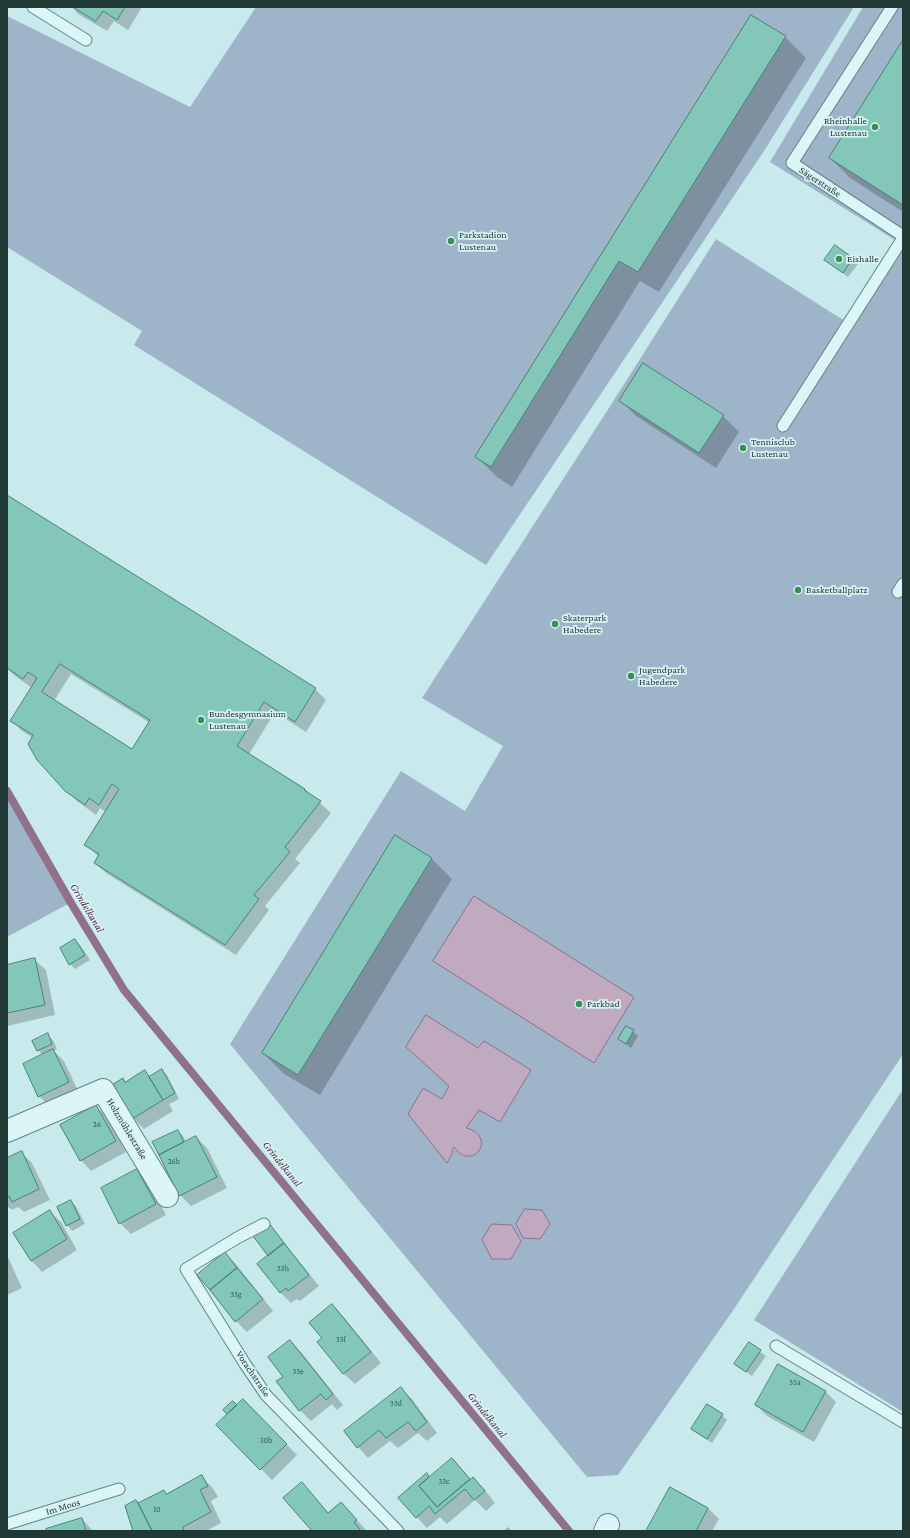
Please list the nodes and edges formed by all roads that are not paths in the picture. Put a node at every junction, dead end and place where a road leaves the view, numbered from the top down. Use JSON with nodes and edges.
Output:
{"nodes":[{"id":1,"x":33,"y":7,"type":"edge"},
{"id":2,"x":892,"y":7,"type":"edge"},
{"id":3,"x":86,"y":40,"type":"dead end"},
{"id":4,"x":903,"y":237,"type":"edge"},
{"id":5,"x":783,"y":426,"type":"dead end"},
{"id":6,"x":7,"y":1131,"type":"edge"},
{"id":7,"x":167,"y":1196,"type":"dead end"},
{"id":8,"x":264,"y":1224,"type":"dead end"},
{"id":9,"x":776,"y":1346,"type":"dead end"},
{"id":10,"x":903,"y":1422,"type":"edge"},
{"id":11,"x":119,"y":1489,"type":"dead end"},
{"id":12,"x":7,"y":1524,"type":"edge"},
{"id":13,"x":398,"y":1531,"type":"edge"}],
"edges":[{"from":1,"to":3,"type":"lane"},
{"from":2,"to":4,"type":"lane","name":"Sägerstraße"},
{"from":4,"to":5,"type":"lane"},
{"from":6,"to":7,"type":"street","name":"Holzmühlestraße"},
{"from":8,"to":13,"type":"lane","name":"Vorachstraße"},
{"from":9,"to":10,"type":"lane"},
{"from":11,"to":12,"type":"lane","name":"Im Moos"}]}
